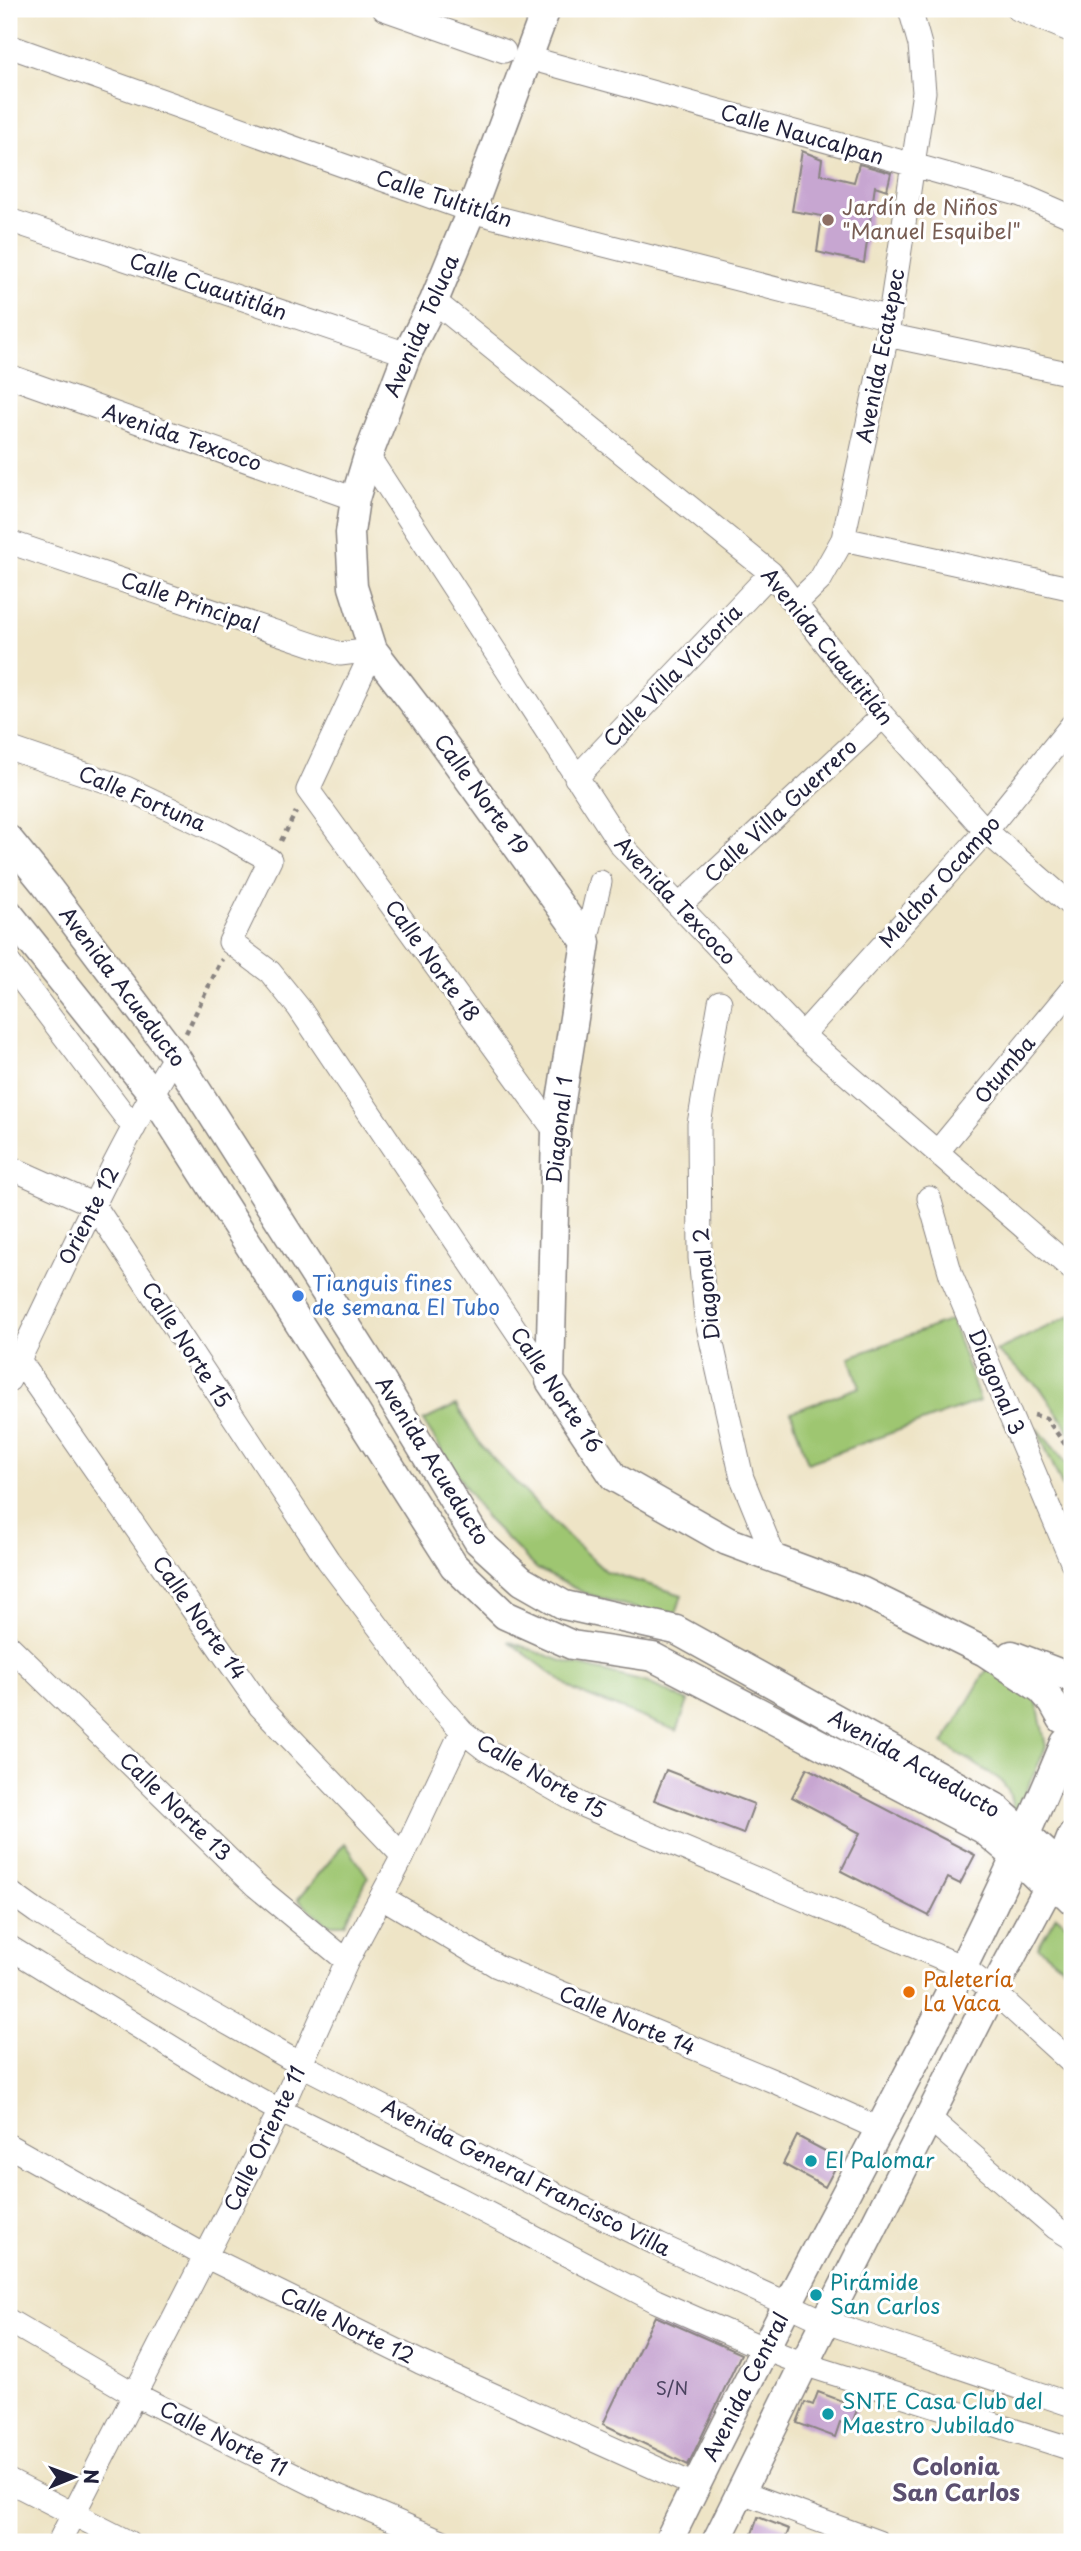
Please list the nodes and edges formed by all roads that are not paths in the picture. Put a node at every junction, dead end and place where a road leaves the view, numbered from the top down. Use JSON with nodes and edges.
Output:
{"nodes":[{"id":1,"x":384,"y":9,"type":"edge"},
{"id":2,"x":546,"y":9,"type":"edge"},
{"id":3,"x":909,"y":9,"type":"edge"},
{"id":4,"x":1018,"y":9,"type":"edge"},
{"id":5,"x":1072,"y":31,"type":"edge"},
{"id":6,"x":9,"y":46,"type":"edge"},
{"id":7,"x":517,"y":55,"type":"junction"},
{"id":8,"x":915,"y":166,"type":"junction"},
{"id":9,"x":471,"y":211,"type":"junction"},
{"id":10,"x":1072,"y":217,"type":"edge"},
{"id":11,"x":9,"y":220,"type":"edge"},
{"id":12,"x":434,"y":301,"type":"junction"},
{"id":13,"x":889,"y":327,"type":"junction"},
{"id":14,"x":407,"y":354,"type":"junction"},
{"id":15,"x":1072,"y":374,"type":"edge"},
{"id":16,"x":9,"y":376,"type":"edge"},
{"id":17,"x":368,"y":456,"type":"junction"},
{"id":18,"x":355,"y":499,"type":"junction"},
{"id":19,"x":844,"y":539,"type":"junction"},
{"id":20,"x":9,"y":542,"type":"edge"},
{"id":21,"x":771,"y":573,"type":"junction"},
{"id":22,"x":1069,"y":588,"type":"dead end"},
{"id":23,"x":795,"y":604,"type":"junction"},
{"id":24,"x":373,"y":650,"type":"junction"},
{"id":25,"x":883,"y":716,"type":"junction"},
{"id":26,"x":1072,"y":725,"type":"edge"},
{"id":27,"x":9,"y":748,"type":"edge"},
{"id":28,"x":576,"y":778,"type":"junction"},
{"id":29,"x":986,"y":831,"type":"junction"},
{"id":30,"x":9,"y":840,"type":"edge"},
{"id":31,"x":600,"y":882,"type":"dead end"},
{"id":32,"x":679,"y":906,"type":"junction"},
{"id":33,"x":1072,"y":906,"type":"edge"},
{"id":34,"x":9,"y":914,"type":"edge"},
{"id":35,"x":230,"y":942,"type":"joint"},
{"id":36,"x":586,"y":942,"type":"junction"},
{"id":37,"x":9,"y":962,"type":"edge"},
{"id":38,"x":1072,"y":989,"type":"edge"},
{"id":39,"x":720,"y":1002,"type":"dead end"},
{"id":40,"x":802,"y":1035,"type":"junction"},
{"id":41,"x":175,"y":1056,"type":"junction"},
{"id":42,"x":152,"y":1093,"type":"junction"},
{"id":43,"x":134,"y":1128,"type":"junction"},
{"id":44,"x":556,"y":1132,"type":"junction"},
{"id":45,"x":937,"y":1151,"type":"junction"},
{"id":46,"x":9,"y":1167,"type":"edge"},
{"id":47,"x":929,"y":1198,"type":"dead end"},
{"id":48,"x":94,"y":1205,"type":"junction"},
{"id":49,"x":1068,"y":1257,"type":"edge"},
{"id":50,"x":12,"y":1365,"type":"edge"},
{"id":51,"x":550,"y":1381,"type":"junction"},
{"id":52,"x":775,"y":1559,"type":"junction"},
{"id":53,"x":1072,"y":1562,"type":"edge"},
{"id":54,"x":9,"y":1646,"type":"edge"},
{"id":55,"x":985,"y":1652,"type":"junction"},
{"id":56,"x":1072,"y":1678,"type":"edge"},
{"id":57,"x":1072,"y":1686,"type":"edge"},
{"id":58,"x":462,"y":1731,"type":"junction"},
{"id":59,"x":1066,"y":1738,"type":"edge"},
{"id":60,"x":1072,"y":1836,"type":"edge"},
{"id":61,"x":1021,"y":1847,"type":"junction"},
{"id":62,"x":403,"y":1856,"type":"junction"},
{"id":63,"x":1061,"y":1886,"type":"edge"},
{"id":64,"x":9,"y":1892,"type":"edge"},
{"id":65,"x":382,"y":1897,"type":"junction"},
{"id":66,"x":9,"y":1947,"type":"edge"},
{"id":67,"x":347,"y":1961,"type":"junction"},
{"id":68,"x":963,"y":1967,"type":"junction"},
{"id":69,"x":993,"y":1991,"type":"junction"},
{"id":70,"x":1072,"y":2063,"type":"edge"},
{"id":71,"x":302,"y":2065,"type":"junction"},
{"id":72,"x":279,"y":2111,"type":"junction"},
{"id":73,"x":928,"y":2117,"type":"junction"},
{"id":74,"x":880,"y":2129,"type":"junction"},
{"id":75,"x":9,"y":2146,"type":"edge"},
{"id":76,"x":1072,"y":2238,"type":"edge"},
{"id":77,"x":207,"y":2257,"type":"junction"},
{"id":78,"x":787,"y":2305,"type":"junction"},
{"id":79,"x":9,"y":2321,"type":"edge"},
{"id":80,"x":826,"y":2322,"type":"junction"},
{"id":81,"x":765,"y":2349,"type":"junction"},
{"id":82,"x":804,"y":2364,"type":"junction"},
{"id":83,"x":136,"y":2395,"type":"junction"},
{"id":84,"x":1072,"y":2405,"type":"edge"},
{"id":85,"x":1072,"y":2449,"type":"edge"},
{"id":86,"x":9,"y":2481,"type":"edge"},
{"id":87,"x":696,"y":2486,"type":"junction"},
{"id":88,"x":742,"y":2492,"type":"junction"},
{"id":89,"x":73,"y":2515,"type":"junction"},
{"id":90,"x":59,"y":2542,"type":"edge"},
{"id":91,"x":128,"y":2542,"type":"edge"},
{"id":92,"x":444,"y":2542,"type":"edge"},
{"id":93,"x":668,"y":2542,"type":"edge"},
{"id":94,"x":716,"y":2542,"type":"edge"},
{"id":95,"x":878,"y":2542,"type":"edge"}],
"edges":[{"from":1,"to":7,"type":"street","name":"Calle Naucalpan"},
{"from":2,"to":7,"type":"street","name":"Avenida Toluca"},
{"from":3,"to":8,"type":"street","name":"Avenida Ecatepec"},
{"from":4,"to":5,"type":"street"},
{"from":6,"to":9,"type":"street","name":"Calle Tultitlán"},
{"from":7,"to":8,"type":"street","name":"Calle Naucalpan"},
{"from":7,"to":9,"type":"street","name":"Avenida Toluca"},
{"from":8,"to":10,"type":"street","name":"Calle Naucalpan"},
{"from":8,"to":13,"type":"street","name":"Avenida Ecatepec"},
{"from":9,"to":12,"type":"street","name":"Avenida Toluca"},
{"from":9,"to":13,"type":"street","name":"Calle Tultitlán"},
{"from":11,"to":14,"type":"street","name":"Calle Cuautitlán"},
{"from":12,"to":14,"type":"street","name":"Avenida Toluca"},
{"from":12,"to":21,"type":"street","name":"Avenida Cuautitlán"},
{"from":13,"to":15,"type":"street","name":"Calle Tultitlán"},
{"from":13,"to":19,"type":"street","name":"Avenida Ecatepec"},
{"from":14,"to":17,"type":"street","name":"Avenida Toluca"},
{"from":16,"to":18,"type":"street","name":"Avenida Texcoco"},
{"from":17,"to":18,"type":"street","name":"Avenida Toluca"},
{"from":17,"to":28,"type":"street","name":"Avenida Texcoco"},
{"from":18,"to":24,"type":"street","name":"Avenida Toluca"},
{"from":19,"to":22,"type":"street"},
{"from":19,"to":23,"type":"street","name":"Avenida Ecatepec"},
{"from":20,"to":24,"type":"street","name":"Calle Principal"},
{"from":21,"to":23,"type":"street","name":"Avenida Cuautitlán"},
{"from":21,"to":28,"type":"street","name":"Calle Villa Victoria"},
{"from":23,"to":25,"type":"street","name":"Avenida Cuautitlán"},
{"from":24,"to":36,"type":"street","name":"Calle Norte 19"},
{"from":24,"to":44,"type":"street","name":"Calle Norte 18"},
{"from":25,"to":29,"type":"street","name":"Avenida Cuautitlán"},
{"from":25,"to":32,"type":"street","name":"Calle Villa Guerrero"},
{"from":26,"to":29,"type":"street","name":"Melchor Ocampo"},
{"from":27,"to":35,"type":"street","name":"Calle Fortuna"},
{"from":28,"to":32,"type":"street","name":"Avenida Texcoco"},
{"from":29,"to":33,"type":"street","name":"Avenida Cuautitlán"},
{"from":29,"to":40,"type":"street","name":"Melchor Ocampo"},
{"from":30,"to":41,"type":"street","name":"Avenida Acueducto"},
{"from":31,"to":36,"type":"street","name":"Diagonal 1"},
{"from":32,"to":40,"type":"street","name":"Avenida Texcoco"},
{"from":34,"to":42,"type":"street","name":"Avenida Acueducto"},
{"from":35,"to":51,"type":"street","name":"Calle Norte 16"},
{"from":36,"to":44,"type":"street","name":"Diagonal 1"},
{"from":37,"to":43,"type":"street"},
{"from":38,"to":45,"type":"street","name":"Otumba"},
{"from":39,"to":52,"type":"street","name":"Diagonal 2"},
{"from":40,"to":45,"type":"street","name":"Avenida Texcoco"},
{"from":41,"to":42,"type":"street","name":"Oriente 12"},
{"from":41,"to":61,"type":"street","name":"Avenida Acueducto"},
{"from":42,"to":43,"type":"street","name":"Oriente 12"},
{"from":42,"to":61,"type":"street","name":"Avenida Acueducto"},
{"from":43,"to":48,"type":"street","name":"Oriente 12"},
{"from":44,"to":51,"type":"street","name":"Diagonal 1"},
{"from":45,"to":49,"type":"street","name":"Avenida Texcoco"},
{"from":46,"to":48,"type":"street"},
{"from":47,"to":53,"type":"street","name":"Diagonal 3"},
{"from":48,"to":50,"type":"street","name":"Oriente 12"},
{"from":48,"to":58,"type":"street","name":"Calle Norte 15"},
{"from":50,"to":62,"type":"street","name":"Calle Norte 14"},
{"from":51,"to":52,"type":"street","name":"Calle Norte 16"},
{"from":52,"to":55,"type":"street","name":"Calle Norte 16"},
{"from":54,"to":67,"type":"street","name":"Calle Norte 13"},
{"from":55,"to":56,"type":"street","name":"Calle Norte 16"},
{"from":55,"to":59,"type":"street","name":"Calle Norte 16"},
{"from":57,"to":59,"type":"street","name":"Avenida Central"},
{"from":58,"to":62,"type":"street","name":"Calle Oriente 11"},
{"from":58,"to":68,"type":"street","name":"Calle Norte 15"},
{"from":59,"to":61,"type":"street","name":"Avenida Central"},
{"from":60,"to":63,"type":"street","name":"Avenida Central"},
{"from":61,"to":63,"type":"street","name":"Avenida Acueducto"},
{"from":61,"to":68,"type":"street","name":"Avenida Central"},
{"from":62,"to":65,"type":"street","name":"Calle Oriente 11"},
{"from":63,"to":69,"type":"street","name":"Avenida Central"},
{"from":64,"to":71,"type":"street","name":"Avenida General Francisco Villa"},
{"from":65,"to":67,"type":"street","name":"Calle Oriente 11"},
{"from":65,"to":74,"type":"street","name":"Calle Norte 14"},
{"from":66,"to":72,"type":"street"},
{"from":67,"to":71,"type":"street","name":"Calle Oriente 11"},
{"from":68,"to":69,"type":"street","name":"Calle Norte 15"},
{"from":68,"to":74,"type":"street","name":"Avenida Central"},
{"from":69,"to":70,"type":"street","name":"Calle Norte 15"},
{"from":69,"to":73,"type":"street","name":"Avenida Central"},
{"from":71,"to":72,"type":"street","name":"Calle Oriente 11"},
{"from":71,"to":78,"type":"street","name":"Avenida General Francisco Villa"},
{"from":72,"to":77,"type":"street","name":"Calle Oriente 11"},
{"from":72,"to":81,"type":"street"},
{"from":73,"to":76,"type":"street"},
{"from":73,"to":80,"type":"street","name":"Avenida Central"},
{"from":74,"to":78,"type":"street","name":"Avenida Central"},
{"from":75,"to":77,"type":"street","name":"Calle Norte 12"},
{"from":77,"to":83,"type":"street","name":"Calle Oriente 11"},
{"from":77,"to":87,"type":"street","name":"Calle Norte 12"},
{"from":78,"to":80,"type":"street","name":"Avenida General Francisco Villa"},
{"from":78,"to":81,"type":"street","name":"Avenida Central"},
{"from":79,"to":83,"type":"street","name":"Calle Norte 11"},
{"from":80,"to":82,"type":"street","name":"Avenida Central"},
{"from":80,"to":84,"type":"street","name":"Avenida General Francisco Villa"},
{"from":81,"to":82,"type":"street"},
{"from":81,"to":87,"type":"street","name":"Avenida Central"},
{"from":82,"to":85,"type":"street"},
{"from":82,"to":88,"type":"street","name":"Avenida Central"},
{"from":83,"to":89,"type":"street","name":"Calle Oriente 11"},
{"from":83,"to":92,"type":"street","name":"Calle Norte 11"},
{"from":86,"to":89,"type":"street"},
{"from":87,"to":93,"type":"street","name":"Avenida Central"},
{"from":88,"to":94,"type":"street","name":"Avenida Central"},
{"from":88,"to":95,"type":"street"},
{"from":89,"to":90,"type":"street","name":"Calle Oriente 11"},
{"from":89,"to":91,"type":"street"}]}
